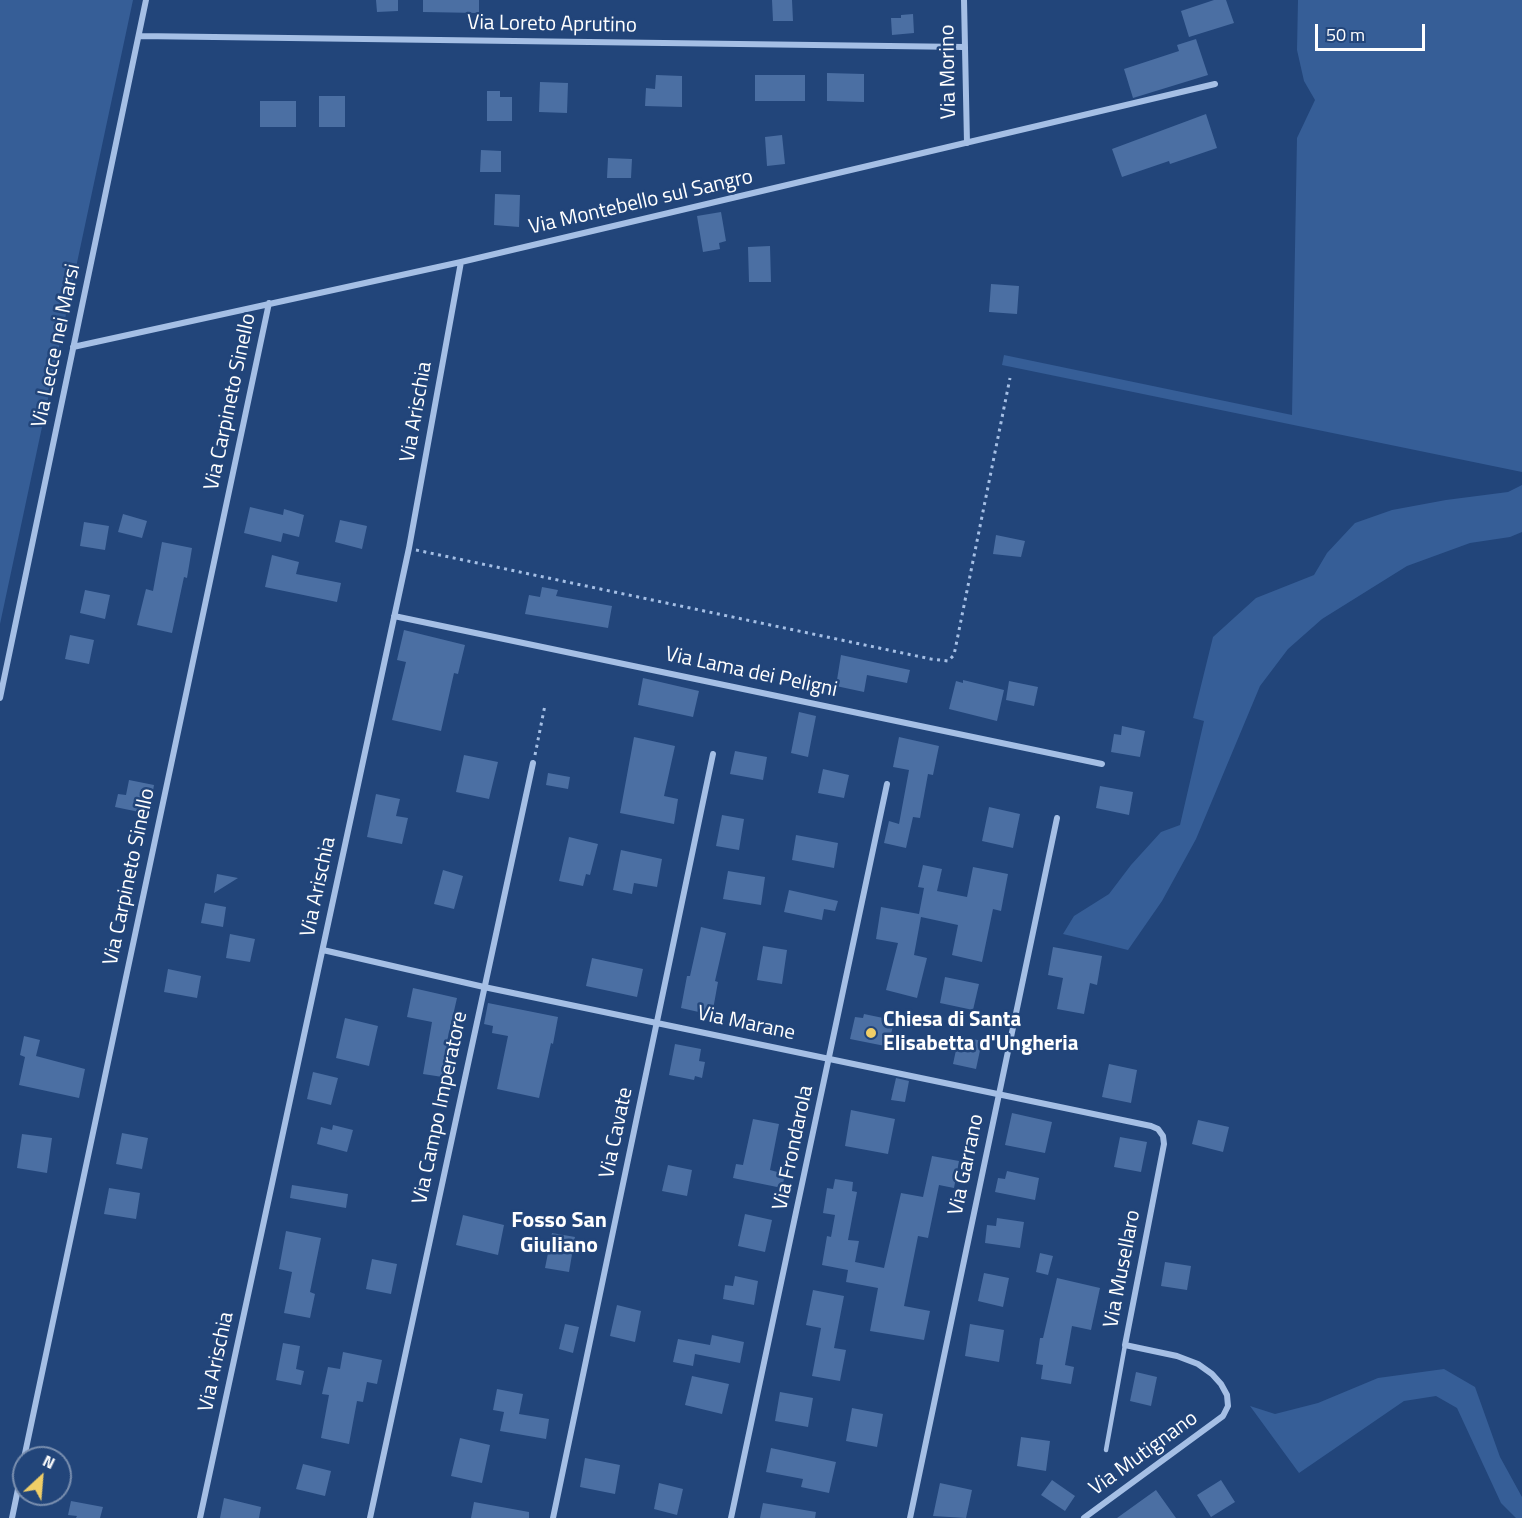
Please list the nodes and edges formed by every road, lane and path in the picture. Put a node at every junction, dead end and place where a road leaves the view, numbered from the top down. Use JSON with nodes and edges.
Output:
{"nodes":[{"id":1,"x":146,"y":0,"type":"edge"},
{"id":2,"x":964,"y":0,"type":"edge"},
{"id":3,"x":139,"y":36,"type":"junction"},
{"id":4,"x":964,"y":47,"type":"junction"},
{"id":5,"x":1215,"y":84,"type":"dead end"},
{"id":6,"x":968,"y":143,"type":"junction"},
{"id":7,"x":461,"y":262,"type":"junction"},
{"id":8,"x":269,"y":303,"type":"junction"},
{"id":9,"x":74,"y":347,"type":"junction"},
{"id":10,"x":1010,"y":378,"type":"dead end"},
{"id":11,"x":409,"y":548,"type":"junction"},
{"id":12,"x":394,"y":616,"type":"junction"},
{"id":13,"x":0,"y":698,"type":"edge"},
{"id":14,"x":545,"y":705,"type":"dead end"},
{"id":15,"x":713,"y":754,"type":"dead end"},
{"id":16,"x":533,"y":763,"type":"joint"},
{"id":17,"x":1102,"y":764,"type":"dead end"},
{"id":18,"x":887,"y":784,"type":"dead end"},
{"id":19,"x":1057,"y":818,"type":"dead end"},
{"id":20,"x":322,"y":950,"type":"junction"},
{"id":21,"x":484,"y":987,"type":"junction"},
{"id":22,"x":657,"y":1022,"type":"junction"},
{"id":23,"x":830,"y":1059,"type":"junction"},
{"id":24,"x":999,"y":1095,"type":"junction"},
{"id":25,"x":1161,"y":1132,"type":"joint"},
{"id":26,"x":1125,"y":1345,"type":"junction"},
{"id":27,"x":1223,"y":1416,"type":"joint"},
{"id":28,"x":27,"y":1446,"type":"edge"},
{"id":29,"x":1106,"y":1450,"type":"dead end"},
{"id":30,"x":200,"y":1518,"type":"edge"},
{"id":31,"x":370,"y":1518,"type":"edge"},
{"id":32,"x":553,"y":1518,"type":"edge"},
{"id":33,"x":730,"y":1518,"type":"edge"},
{"id":34,"x":910,"y":1518,"type":"edge"},
{"id":35,"x":1084,"y":1518,"type":"edge"}],
"edges":[{"from":1,"to":3,"type":"street","name":"Via Lecce nei Marsi"},
{"from":2,"to":4,"type":"street","name":"Via Morino"},
{"from":3,"to":4,"type":"street","name":"Via Loreto Aprutino"},
{"from":3,"to":9,"type":"street","name":"Via Lecce nei Marsi"},
{"from":4,"to":6,"type":"street","name":"Via Morino"},
{"from":5,"to":6,"type":"street","name":"Via Montebello sul Sangro"},
{"from":6,"to":7,"type":"street","name":"Via Montebello sul Sangro"},
{"from":7,"to":8,"type":"street","name":"Via Montebello sul Sangro"},
{"from":7,"to":11,"type":"street","name":"Via Arischia"},
{"from":8,"to":9,"type":"street","name":"Via Montebello sul Sangro"},
{"from":8,"to":28,"type":"street","name":"Via Carpineto Sinello"},
{"from":9,"to":13,"type":"street","name":"Via Lecce nei Marsi"},
{"from":10,"to":11,"type":"path"},
{"from":11,"to":12,"type":"street","name":"Via Arischia"},
{"from":12,"to":17,"type":"street","name":"Via Lama dei Peligni"},
{"from":12,"to":20,"type":"street","name":"Via Arischia"},
{"from":14,"to":16,"type":"path"},
{"from":15,"to":22,"type":"street","name":"Via Cavate"},
{"from":16,"to":21,"type":"street","name":"Via Campo Imperatore"},
{"from":18,"to":23,"type":"street","name":"Via Frondarola"},
{"from":19,"to":24,"type":"street","name":"Via Garrano"},
{"from":20,"to":21,"type":"street","name":"Via Marane"},
{"from":20,"to":30,"type":"street","name":"Via Arischia"},
{"from":21,"to":22,"type":"street","name":"Via Marane"},
{"from":21,"to":31,"type":"street","name":"Via Campo Imperatore"},
{"from":22,"to":23,"type":"street","name":"Via Marane"},
{"from":22,"to":32,"type":"street","name":"Via Cavate"},
{"from":23,"to":24,"type":"street","name":"Via Marane"},
{"from":23,"to":33,"type":"street","name":"Via Frondarola"},
{"from":24,"to":25,"type":"street","name":"Via Marane"},
{"from":24,"to":34,"type":"street","name":"Via Garrano"},
{"from":25,"to":26,"type":"street","name":"Via Musellaro"},
{"from":26,"to":27,"type":"street","name":"Via Musellaro"},
{"from":26,"to":29,"type":"lane"},
{"from":27,"to":35,"type":"street","name":"Via Mutignano"}]}
